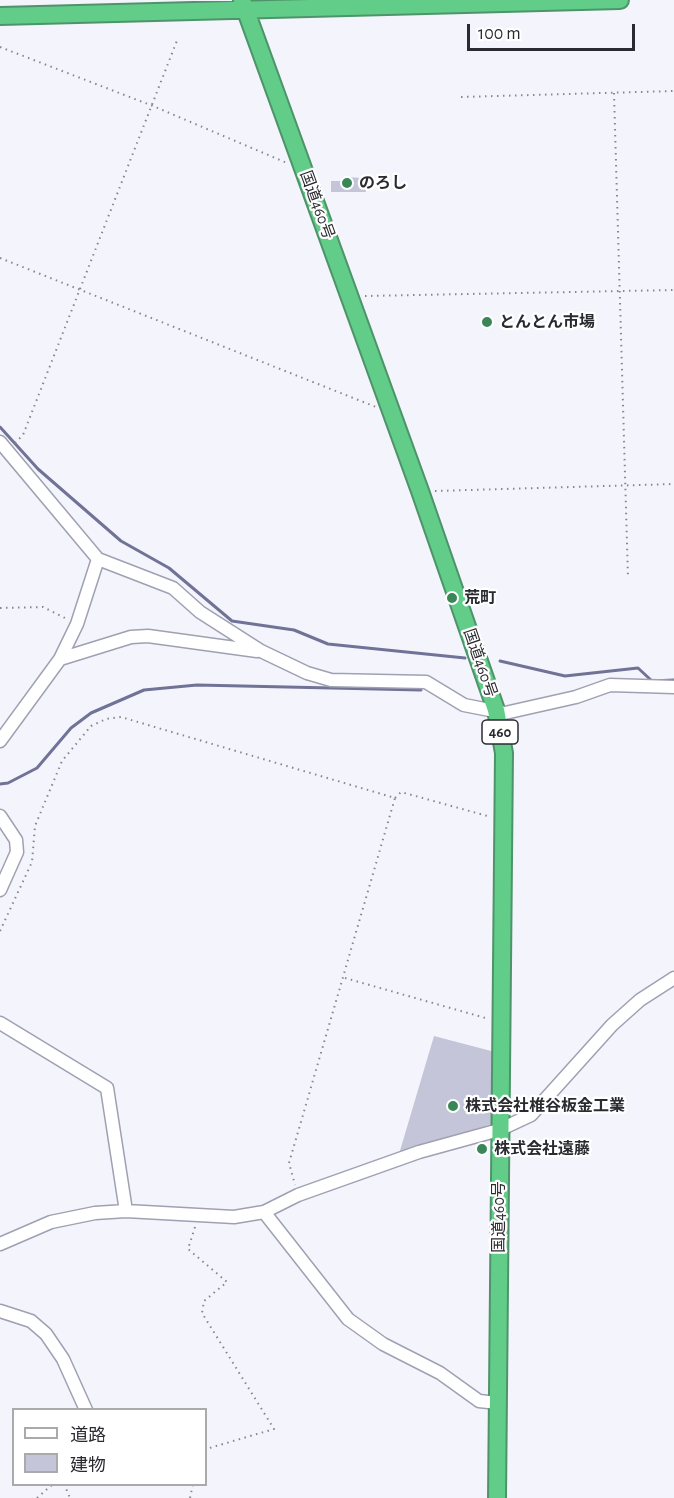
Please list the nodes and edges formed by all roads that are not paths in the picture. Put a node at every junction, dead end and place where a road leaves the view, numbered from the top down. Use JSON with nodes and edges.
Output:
{"nodes":[{"id":1,"x":620,"y":0,"type":"edge"},
{"id":2,"x":243,"y":4,"type":"edge"},
{"id":3,"x":0,"y":16,"type":"edge"},
{"id":4,"x":4,"y":446,"type":"edge"},
{"id":5,"x":98,"y":559,"type":"junction"},
{"id":6,"x":261,"y":651,"type":"junction"},
{"id":7,"x":60,"y":659,"type":"junction"},
{"id":8,"x":674,"y":687,"type":"edge"},
{"id":9,"x":496,"y":710,"type":"junction"},
{"id":10,"x":0,"y":741,"type":"edge"},
{"id":11,"x":0,"y":816,"type":"edge"},
{"id":12,"x":0,"y":890,"type":"edge"},
{"id":13,"x":674,"y":978,"type":"edge"},
{"id":14,"x":0,"y":1023,"type":"edge"},
{"id":15,"x":499,"y":1130,"type":"junction"},
{"id":16,"x":126,"y":1211,"type":"junction"},
{"id":17,"x":264,"y":1212,"type":"junction"},
{"id":18,"x":0,"y":1244,"type":"edge"},
{"id":19,"x":0,"y":1311,"type":"edge"},
{"id":20,"x":498,"y":1403,"type":"junction"},
{"id":21,"x":85,"y":1408,"type":"edge"},
{"id":22,"x":497,"y":1498,"type":"edge"}],
"edges":[{"from":1,"to":2,"type":"highway"},
{"from":2,"to":3,"type":"highway"},
{"from":2,"to":9,"type":"highway","name":"国道460号","number":"460"},
{"from":4,"to":5,"type":"street"},
{"from":5,"to":6,"type":"street"},
{"from":5,"to":7,"type":"street"},
{"from":6,"to":7,"type":"street"},
{"from":6,"to":9,"type":"street"},
{"from":7,"to":10,"type":"street"},
{"from":8,"to":9,"type":"street"},
{"from":9,"to":15,"type":"highway","name":"国道460号","number":"460"},
{"from":11,"to":12,"type":"street"},
{"from":13,"to":15,"type":"street"},
{"from":14,"to":16,"type":"street"},
{"from":15,"to":17,"type":"street"},
{"from":15,"to":20,"type":"highway","name":"国道460号","number":"460"},
{"from":16,"to":17,"type":"street"},
{"from":16,"to":18,"type":"street"},
{"from":17,"to":20,"type":"street"},
{"from":19,"to":21,"type":"street"},
{"from":20,"to":22,"type":"highway","name":"国道460号","number":"460"}]}
